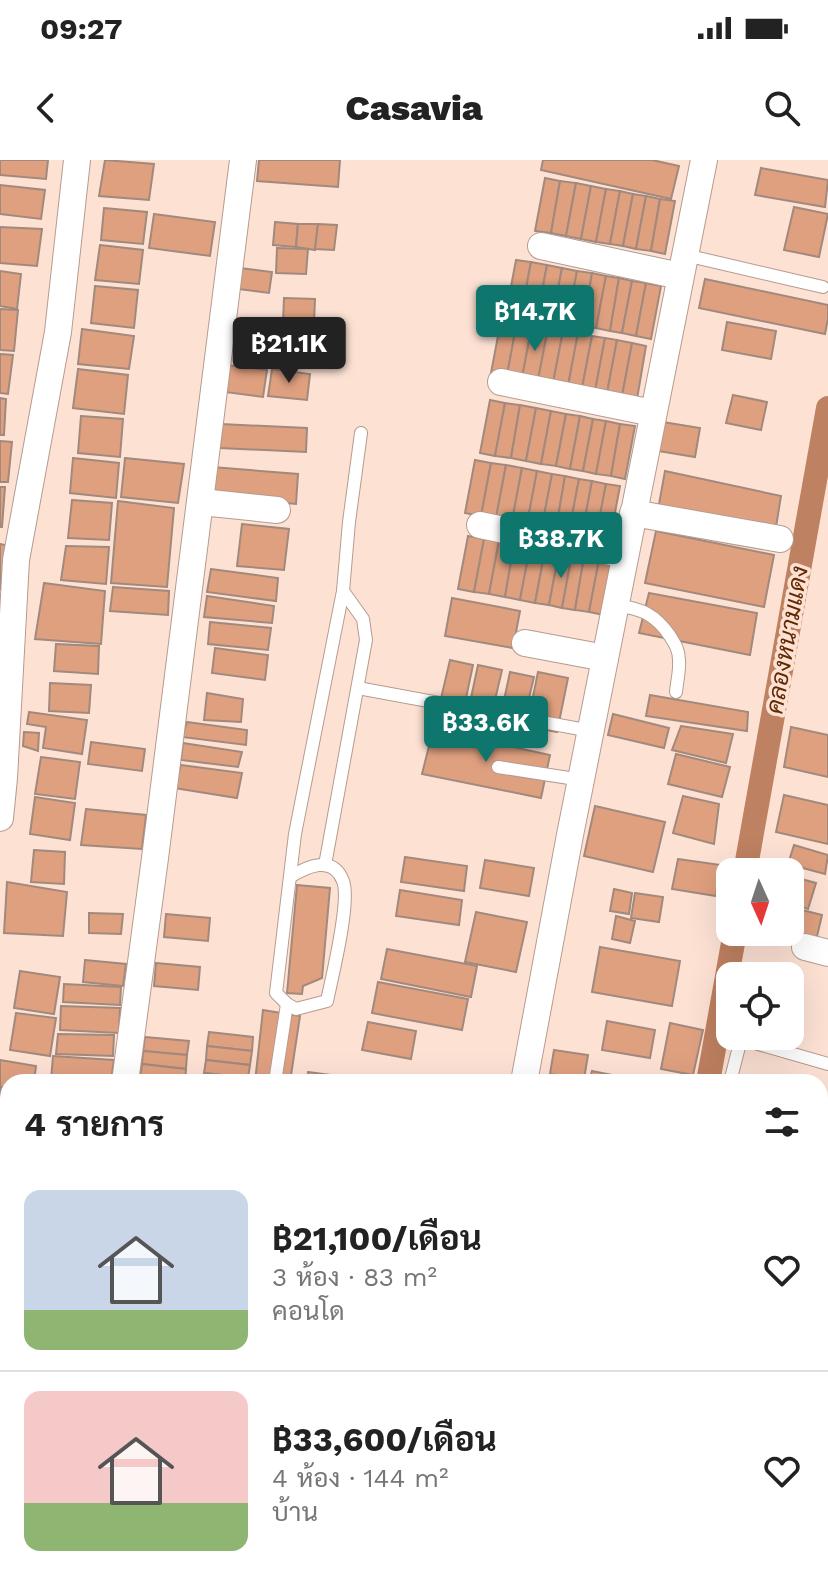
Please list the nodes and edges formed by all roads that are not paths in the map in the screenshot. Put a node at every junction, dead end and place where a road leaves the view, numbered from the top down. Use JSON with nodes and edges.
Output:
{"nodes":[{"id":1,"x":77,"y":160,"type":"edge"},
{"id":2,"x":243,"y":160,"type":"edge"},
{"id":3,"x":704,"y":160,"type":"edge"},
{"id":4,"x":541,"y":246,"type":"dead end"},
{"id":5,"x":682,"y":266,"type":"junction"},
{"id":6,"x":823,"y":287,"type":"dead end"},
{"id":7,"x":501,"y":382,"type":"dead end"},
{"id":8,"x":653,"y":413,"type":"junction"},
{"id":9,"x":361,"y":433,"type":"dead end"},
{"id":10,"x":201,"y":502,"type":"junction"},
{"id":11,"x":277,"y":510,"type":"dead end"},
{"id":12,"x":633,"y":513,"type":"junction"},
{"id":13,"x":480,"y":525,"type":"dead end"},
{"id":14,"x":780,"y":539,"type":"dead end"},
{"id":15,"x":625,"y":555,"type":"junction"},
{"id":16,"x":343,"y":591,"type":"junction"},
{"id":17,"x":616,"y":605,"type":"junction"},
{"id":18,"x":525,"y":643,"type":"dead end"},
{"id":19,"x":605,"y":658,"type":"junction"},
{"id":20,"x":358,"y":688,"type":"junction"},
{"id":21,"x":676,"y":692,"type":"dead end"},
{"id":22,"x":591,"y":731,"type":"junction"},
{"id":23,"x":498,"y":767,"type":"dead end"},
{"id":24,"x":582,"y":780,"type":"junction"},
{"id":25,"x":0,"y":818,"type":"edge"},
{"id":26,"x":325,"y":865,"type":"junction"},
{"id":27,"x":290,"y":877,"type":"junction"},
{"id":28,"x":287,"y":1004,"type":"junction"},
{"id":29,"x":828,"y":1064,"type":"edge"},
{"id":30,"x":126,"y":1074,"type":"edge"},
{"id":31,"x":276,"y":1074,"type":"edge"},
{"id":32,"x":525,"y":1074,"type":"edge"},
{"id":33,"x":732,"y":1074,"type":"edge"}],
"edges":[{"from":1,"to":25,"type":"street"},
{"from":2,"to":10,"type":"street"},
{"from":3,"to":5,"type":"street"},
{"from":4,"to":5,"type":"street"},
{"from":5,"to":6,"type":"lane"},
{"from":5,"to":8,"type":"street"},
{"from":7,"to":8,"type":"street"},
{"from":8,"to":12,"type":"street"},
{"from":9,"to":16,"type":"lane"},
{"from":10,"to":11,"type":"street"},
{"from":10,"to":30,"type":"street"},
{"from":12,"to":14,"type":"street"},
{"from":12,"to":15,"type":"street"},
{"from":13,"to":15,"type":"street"},
{"from":15,"to":17,"type":"street"},
{"from":16,"to":20,"type":"lane"},
{"from":16,"to":27,"type":"lane"},
{"from":17,"to":19,"type":"street"},
{"from":17,"to":21,"type":"lane"},
{"from":18,"to":19,"type":"street"},
{"from":19,"to":22,"type":"street"},
{"from":20,"to":22,"type":"lane"},
{"from":20,"to":26,"type":"lane"},
{"from":22,"to":24,"type":"street"},
{"from":23,"to":24,"type":"lane"},
{"from":24,"to":32,"type":"street"},
{"from":26,"to":27,"type":"lane"},
{"from":26,"to":28,"type":"lane"},
{"from":27,"to":28,"type":"lane"},
{"from":28,"to":31,"type":"lane"},
{"from":29,"to":33,"type":"lane"}]}
